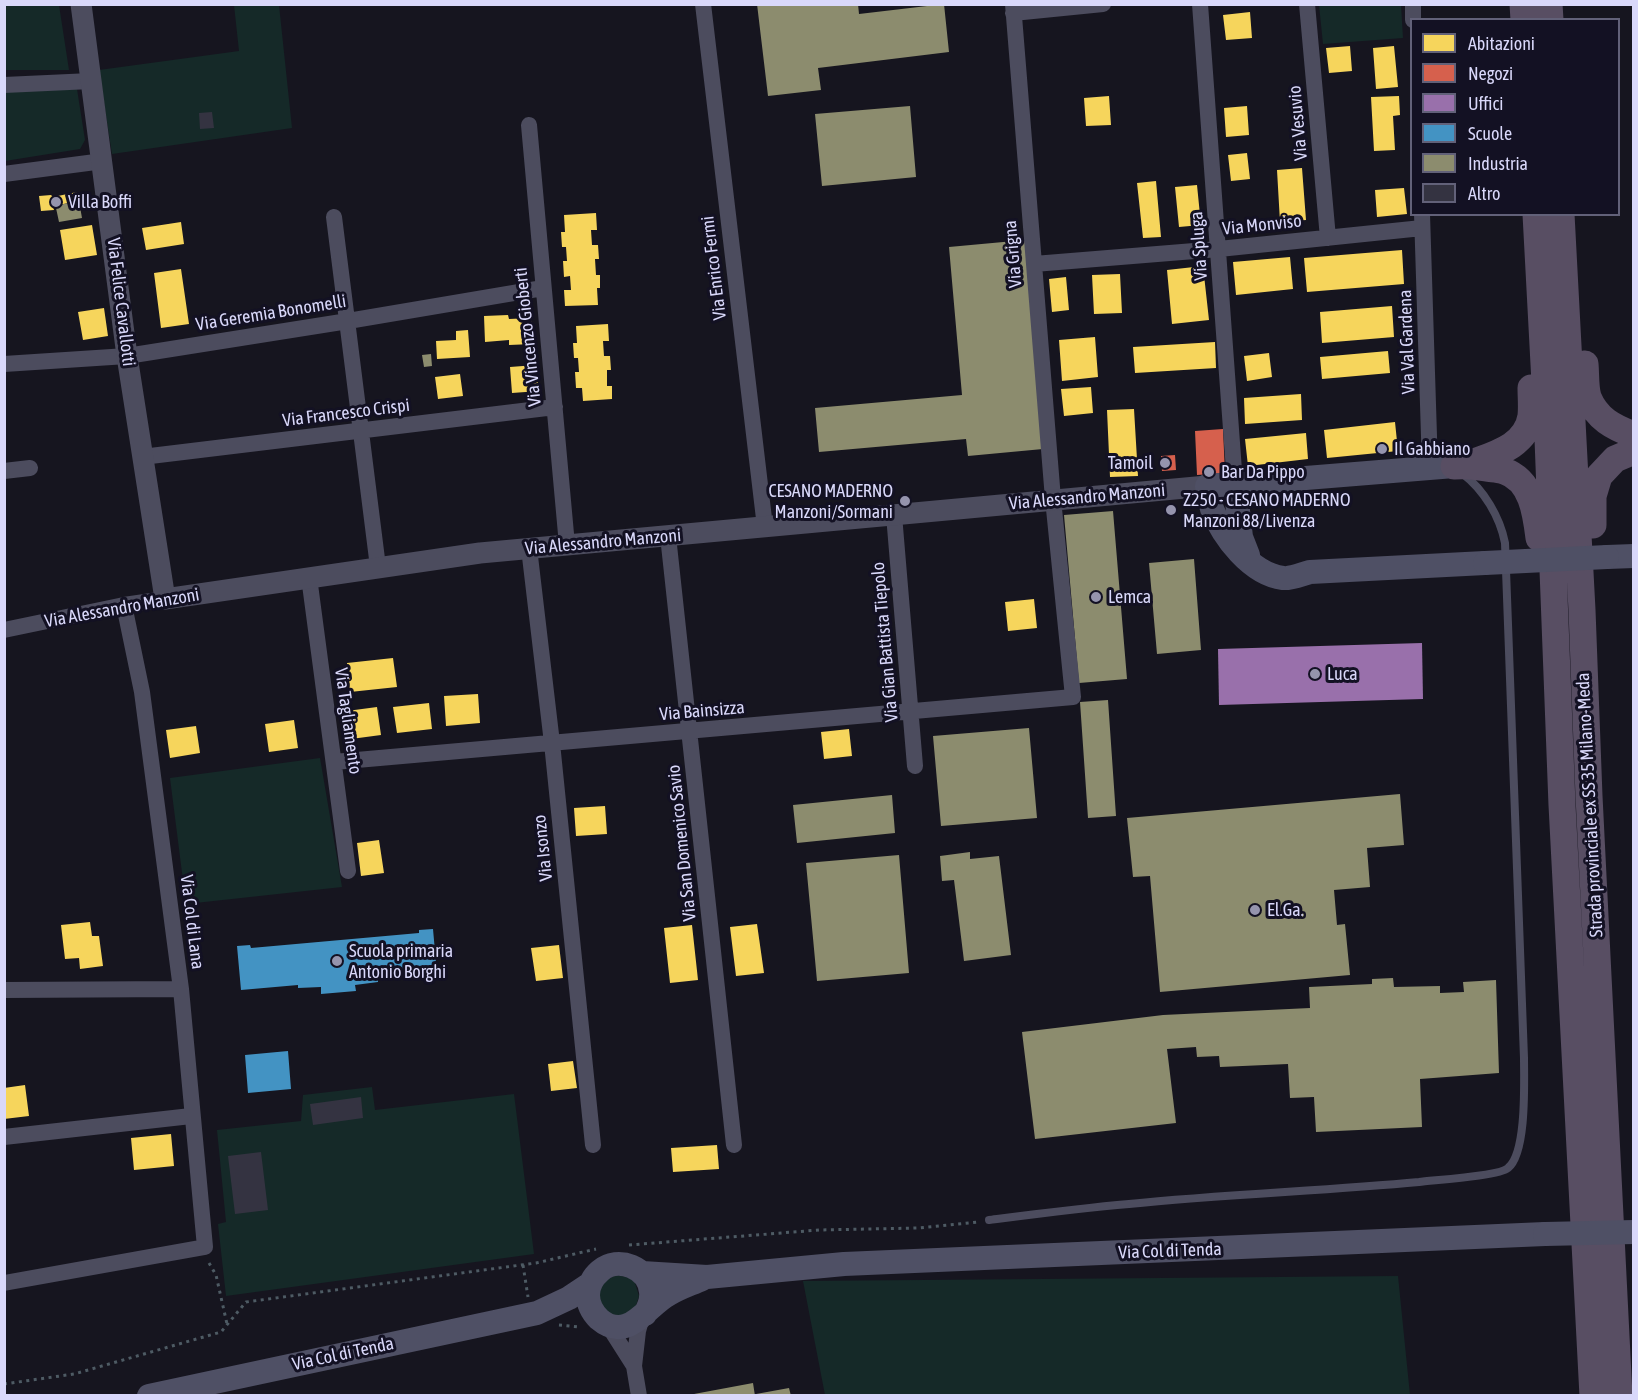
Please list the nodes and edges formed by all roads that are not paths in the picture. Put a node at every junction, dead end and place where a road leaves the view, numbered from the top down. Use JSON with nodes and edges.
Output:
{"nodes":[{"id":1,"x":81,"y":4,"type":"edge"},
{"id":2,"x":703,"y":4,"type":"edge"},
{"id":3,"x":1103,"y":4,"type":"edge"},
{"id":4,"x":1200,"y":4,"type":"edge"},
{"id":5,"x":1307,"y":4,"type":"edge"},
{"id":6,"x":1013,"y":9,"type":"edge"},
{"id":7,"x":91,"y":81,"type":"junction"},
{"id":8,"x":4,"y":85,"type":"edge"},
{"id":9,"x":529,"y":125,"type":"dead end"},
{"id":10,"x":103,"y":161,"type":"junction"},
{"id":11,"x":4,"y":174,"type":"edge"},
{"id":12,"x":1536,"y":216,"type":"edge"},
{"id":13,"x":1561,"y":216,"type":"edge"},
{"id":14,"x":334,"y":217,"type":"dead end"},
{"id":15,"x":1422,"y":221,"type":"edge"},
{"id":16,"x":1328,"y":238,"type":"junction"},
{"id":17,"x":1219,"y":249,"type":"junction"},
{"id":18,"x":1034,"y":264,"type":"junction"},
{"id":19,"x":1564,"y":274,"type":"junction"},
{"id":20,"x":543,"y":288,"type":"junction"},
{"id":21,"x":1543,"y":320,"type":"junction"},
{"id":22,"x":348,"y":321,"type":"junction"},
{"id":23,"x":127,"y":356,"type":"junction"},
{"id":24,"x":4,"y":364,"type":"edge"},
{"id":25,"x":555,"y":407,"type":"junction"},
{"id":26,"x":360,"y":432,"type":"junction"},
{"id":27,"x":1634,"y":435,"type":"edge"},
{"id":28,"x":1634,"y":451,"type":"edge"},
{"id":29,"x":142,"y":457,"type":"junction"},
{"id":30,"x":1450,"y":466,"type":"junction"},
{"id":31,"x":30,"y":468,"type":"dead end"},
{"id":32,"x":4,"y":471,"type":"edge"},
{"id":33,"x":1235,"y":484,"type":"junction"},
{"id":34,"x":1207,"y":486,"type":"junction"},
{"id":35,"x":1053,"y":500,"type":"junction"},
{"id":36,"x":894,"y":515,"type":"junction"},
{"id":37,"x":765,"y":527,"type":"junction"},
{"id":38,"x":668,"y":536,"type":"junction"},
{"id":39,"x":567,"y":545,"type":"junction"},
{"id":40,"x":529,"y":548,"type":"junction"},
{"id":41,"x":1634,"y":556,"type":"edge"},
{"id":42,"x":1251,"y":563,"type":"junction"},
{"id":43,"x":378,"y":567,"type":"junction"},
{"id":44,"x":309,"y":577,"type":"junction"},
{"id":45,"x":165,"y":599,"type":"junction"},
{"id":46,"x":124,"y":605,"type":"junction"},
{"id":47,"x":1582,"y":610,"type":"junction"},
{"id":48,"x":4,"y":630,"type":"edge"},
{"id":49,"x":1556,"y":638,"type":"junction"},
{"id":50,"x":1073,"y":696,"type":"joint"},
{"id":51,"x":911,"y":710,"type":"junction"},
{"id":52,"x":690,"y":732,"type":"junction"},
{"id":53,"x":552,"y":743,"type":"junction"},
{"id":54,"x":334,"y":762,"type":"junction"},
{"id":55,"x":915,"y":766,"type":"dead end"},
{"id":56,"x":348,"y":871,"type":"dead end"},
{"id":57,"x":181,"y":989,"type":"junction"},
{"id":58,"x":4,"y":990,"type":"edge"},
{"id":59,"x":191,"y":1116,"type":"junction"},
{"id":60,"x":4,"y":1137,"type":"edge"},
{"id":61,"x":593,"y":1145,"type":"dead end"},
{"id":62,"x":734,"y":1145,"type":"dead end"},
{"id":63,"x":989,"y":1220,"type":"road end"},
{"id":64,"x":1634,"y":1232,"type":"edge"},
{"id":65,"x":642,"y":1272,"type":"junction"},
{"id":66,"x":707,"y":1277,"type":"junction"},
{"id":67,"x":4,"y":1283,"type":"edge"},
{"id":68,"x":590,"y":1284,"type":"junction"},
{"id":69,"x":644,"y":1316,"type":"junction"},
{"id":70,"x":544,"y":1319,"type":"junction"},
{"id":71,"x":596,"y":1324,"type":"junction"},
{"id":72,"x":633,"y":1366,"type":"junction"},
{"id":73,"x":204,"y":1389,"type":"edge"},
{"id":74,"x":148,"y":1395,"type":"edge"},
{"id":75,"x":639,"y":1395,"type":"edge"},
{"id":76,"x":1593,"y":1395,"type":"edge"},
{"id":77,"x":1619,"y":1395,"type":"edge"}],
"edges":[{"from":1,"to":7,"type":"street","name":"Via Felice Cavallotti"},
{"from":2,"to":37,"type":"street","name":"Via Enrico Fermi"},
{"from":3,"to":6,"type":"street"},
{"from":4,"to":17,"type":"street","name":"Via Spluga"},
{"from":5,"to":16,"type":"street","name":"Via Vesuvio"},
{"from":6,"to":18,"type":"street","name":"Via Grigna"},
{"from":7,"to":8,"type":"street"},
{"from":7,"to":10,"type":"street","name":"Via Felice Cavallotti"},
{"from":9,"to":20,"type":"street","name":"Via Vincenzo Gioberti"},
{"from":10,"to":11,"type":"street"},
{"from":10,"to":23,"type":"street","name":"Via Felice Cavallotti"},
{"from":12,"to":21,"type":"highway","name":"Strada provinciale ex SS 35 Milano-Meda"},
{"from":13,"to":19,"type":"highway","name":"Strada provinciale ex SS 35 Milano-Meda"},
{"from":14,"to":22,"type":"street"},
{"from":15,"to":16,"type":"street","name":"Via Monviso"},
{"from":15,"to":30,"type":"street","name":"Via Val Gardena"},
{"from":16,"to":17,"type":"street","name":"Via Monviso"},
{"from":17,"to":18,"type":"street","name":"Via Monviso"},
{"from":17,"to":33,"type":"street","name":"Via Spluga"},
{"from":18,"to":35,"type":"street","name":"Via Grigna"},
{"from":19,"to":27,"type":"highway"},
{"from":19,"to":47,"type":"highway","name":"Strada provinciale ex SS 35 Milano-Meda"},
{"from":20,"to":22,"type":"street","name":"Via Geremia Bonomelli"},
{"from":20,"to":25,"type":"street","name":"Via Vincenzo Gioberti"},
{"from":21,"to":30,"type":"highway"},
{"from":21,"to":49,"type":"highway","name":"Strada provinciale ex SS 35 Milano-Meda"},
{"from":22,"to":23,"type":"street","name":"Via Geremia Bonomelli"},
{"from":22,"to":26,"type":"street"},
{"from":23,"to":24,"type":"street","name":"Via Geremia Bonomelli"},
{"from":23,"to":29,"type":"street","name":"Via Felice Cavallotti"},
{"from":25,"to":26,"type":"street","name":"Via Francesco Crispi"},
{"from":25,"to":39,"type":"street","name":"Via Vincenzo Gioberti"},
{"from":26,"to":29,"type":"street","name":"Via Francesco Crispi"},
{"from":26,"to":43,"type":"street"},
{"from":28,"to":47,"type":"highway"},
{"from":29,"to":45,"type":"street","name":"Via Felice Cavallotti"},
{"from":30,"to":33,"type":"main road","name":"Via Alessandro Manzoni"},
{"from":30,"to":49,"type":"highway"},
{"from":30,"to":63,"type":"lane"},
{"from":31,"to":32,"type":"street"},
{"from":33,"to":34,"type":"main road","name":"Via Alessandro Manzoni"},
{"from":33,"to":42,"type":"main road"},
{"from":34,"to":35,"type":"street","name":"Via Alessandro Manzoni"},
{"from":34,"to":42,"type":"main road"},
{"from":35,"to":36,"type":"street","name":"Via Alessandro Manzoni"},
{"from":35,"to":50,"type":"street","name":"Via Grigna"},
{"from":36,"to":37,"type":"street","name":"Via Alessandro Manzoni"},
{"from":36,"to":51,"type":"street","name":"Via Gian Battista Tiepolo"},
{"from":37,"to":38,"type":"street","name":"Via Alessandro Manzoni"},
{"from":38,"to":39,"type":"street","name":"Via Alessandro Manzoni"},
{"from":38,"to":52,"type":"street","name":"Via San Domenico Savio"},
{"from":39,"to":40,"type":"street","name":"Via Alessandro Manzoni"},
{"from":40,"to":43,"type":"street","name":"Via Alessandro Manzoni"},
{"from":40,"to":53,"type":"street","name":"Via Isonzo"},
{"from":41,"to":42,"type":"main road","bridge":true},
{"from":43,"to":44,"type":"street","name":"Via Alessandro Manzoni"},
{"from":44,"to":45,"type":"street","name":"Via Alessandro Manzoni"},
{"from":44,"to":54,"type":"street","name":"Via Tagliamento"},
{"from":45,"to":46,"type":"street","name":"Via Alessandro Manzoni"},
{"from":46,"to":48,"type":"street","name":"Via Alessandro Manzoni"},
{"from":46,"to":57,"type":"street","name":"Via Col di Lana"},
{"from":47,"to":77,"type":"highway","name":"Strada provinciale ex SS 35 Milano-Meda"},
{"from":49,"to":76,"type":"highway","name":"Strada provinciale ex SS 35 Milano-Meda"},
{"from":50,"to":51,"type":"street","name":"Via Bainsizza"},
{"from":51,"to":52,"type":"street","name":"Via Bainsizza"},
{"from":51,"to":55,"type":"street","name":"Via Gian Battista Tiepolo"},
{"from":52,"to":53,"type":"street","name":"Via Bainsizza"},
{"from":52,"to":62,"type":"street","name":"Via San Domenico Savio"},
{"from":53,"to":54,"type":"street","name":"Via Bainsizza"},
{"from":53,"to":61,"type":"street","name":"Via Isonzo"},
{"from":54,"to":56,"type":"street","name":"Via Tagliamento"},
{"from":57,"to":58,"type":"street"},
{"from":57,"to":59,"type":"street","name":"Via Col di Lana"},
{"from":59,"to":60,"type":"street"},
{"from":59,"to":67,"type":"street","name":"Via Col di Lana"},
{"from":64,"to":66,"type":"main road","name":"Via Col di Tenda","bridge":true},
{"from":65,"to":66,"type":"main road","name":"Via Col di Tenda"},
{"from":65,"to":68,"type":"main road","name":"Via Col di Tenda"},
{"from":65,"to":69,"type":"main road"},
{"from":66,"to":69,"type":"main road","name":"Via Col di Tenda"},
{"from":68,"to":70,"type":"main road","name":"Via Col di Tenda"},
{"from":68,"to":71,"type":"main road"},
{"from":69,"to":71,"type":"main road","name":"Via Col di Tenda"},
{"from":69,"to":72,"type":"street"},
{"from":70,"to":71,"type":"main road","name":"Via Col di Tenda"},
{"from":70,"to":73,"type":"main road","name":"Via Col di Tenda"},
{"from":71,"to":72,"type":"street"},
{"from":72,"to":75,"type":"street"},
{"from":73,"to":74,"type":"main road","name":"Via Col di Tenda"}]}
